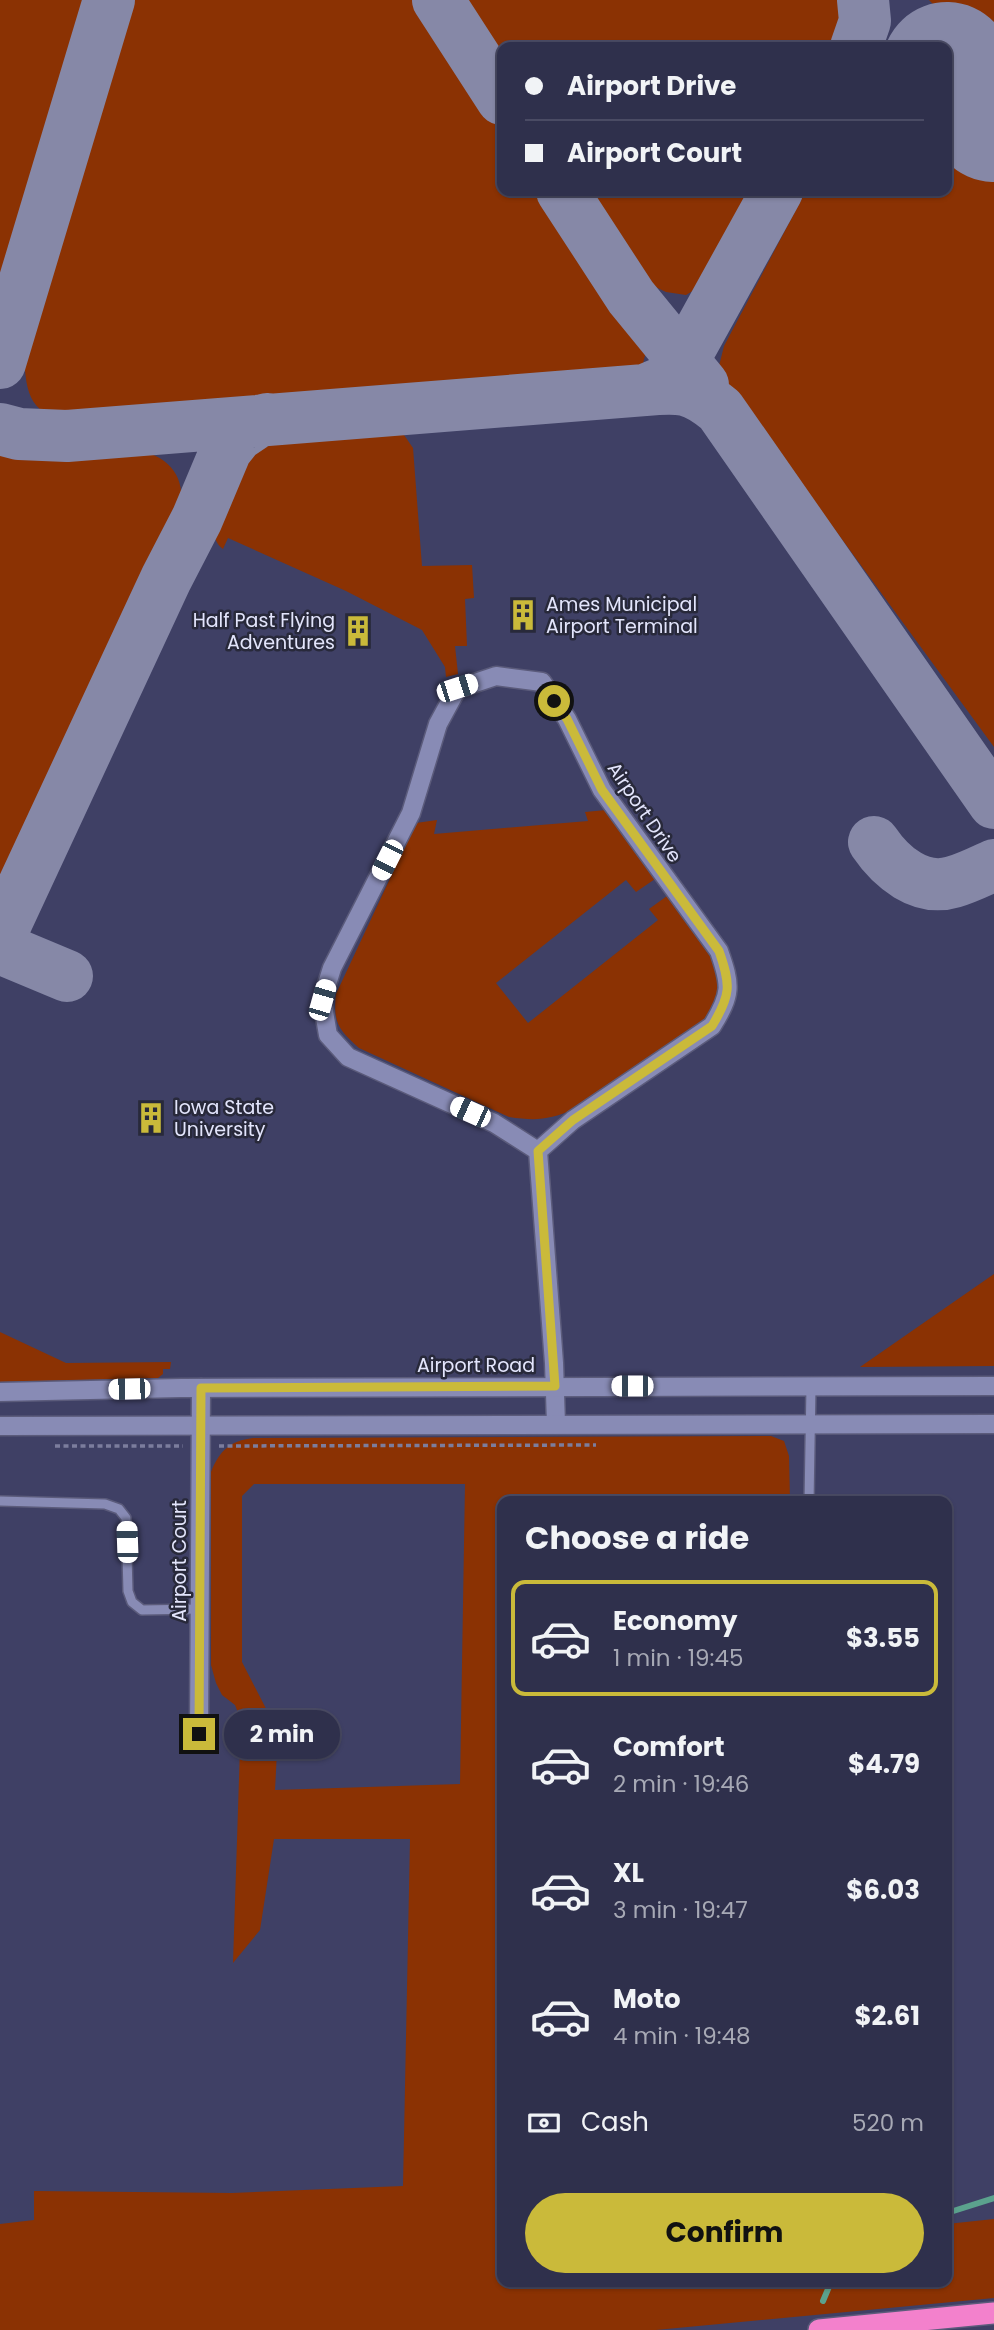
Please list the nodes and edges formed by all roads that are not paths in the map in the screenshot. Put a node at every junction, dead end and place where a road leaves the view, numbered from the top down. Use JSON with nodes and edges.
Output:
{"nodes":[{"id":1,"x":538,"y":1151,"type":"junction"},
{"id":2,"x":555,"y":1386,"type":"junction"},
{"id":3,"x":994,"y":1386,"type":"edge"},
{"id":4,"x":811,"y":1387,"type":"junction"},
{"id":5,"x":201,"y":1388,"type":"junction"},
{"id":6,"x":0,"y":1392,"type":"edge"},
{"id":7,"x":556,"y":1424,"type":"junction"},
{"id":8,"x":811,"y":1424,"type":"junction"},
{"id":9,"x":994,"y":1424,"type":"edge"},
{"id":10,"x":0,"y":1426,"type":"edge"},
{"id":11,"x":201,"y":1426,"type":"junction"},
{"id":12,"x":809,"y":1496,"type":"edge"},
{"id":13,"x":0,"y":1501,"type":"edge"},
{"id":14,"x":199,"y":1609,"type":"junction"},
{"id":15,"x":199,"y":1734,"type":"dead end"},
{"id":16,"x":994,"y":2313,"type":"edge"},
{"id":17,"x":819,"y":2330,"type":"edge"}],
"edges":[{"from":1,"to":1,"type":"main road","name":"Airport Drive"},
{"from":1,"to":2,"type":"main road"},
{"from":2,"to":4,"type":"main road","name":"Airport Road"},
{"from":2,"to":5,"type":"main road","name":"Airport Road"},
{"from":2,"to":7,"type":"main road"},
{"from":3,"to":4,"type":"main road","name":"Airport Road"},
{"from":4,"to":8,"type":"lane"},
{"from":5,"to":6,"type":"main road","name":"Airport Road"},
{"from":5,"to":11,"type":"main road","name":"Airport Court"},
{"from":7,"to":8,"type":"main road"},
{"from":7,"to":11,"type":"main road"},
{"from":8,"to":9,"type":"main road"},
{"from":8,"to":12,"type":"lane"},
{"from":10,"to":11,"type":"main road"},
{"from":11,"to":14,"type":"main road","name":"Airport Court"},
{"from":13,"to":14,"type":"lane"},
{"from":14,"to":15,"type":"main road","name":"Airport Court"},
{"from":16,"to":17,"type":"highway"}]}
